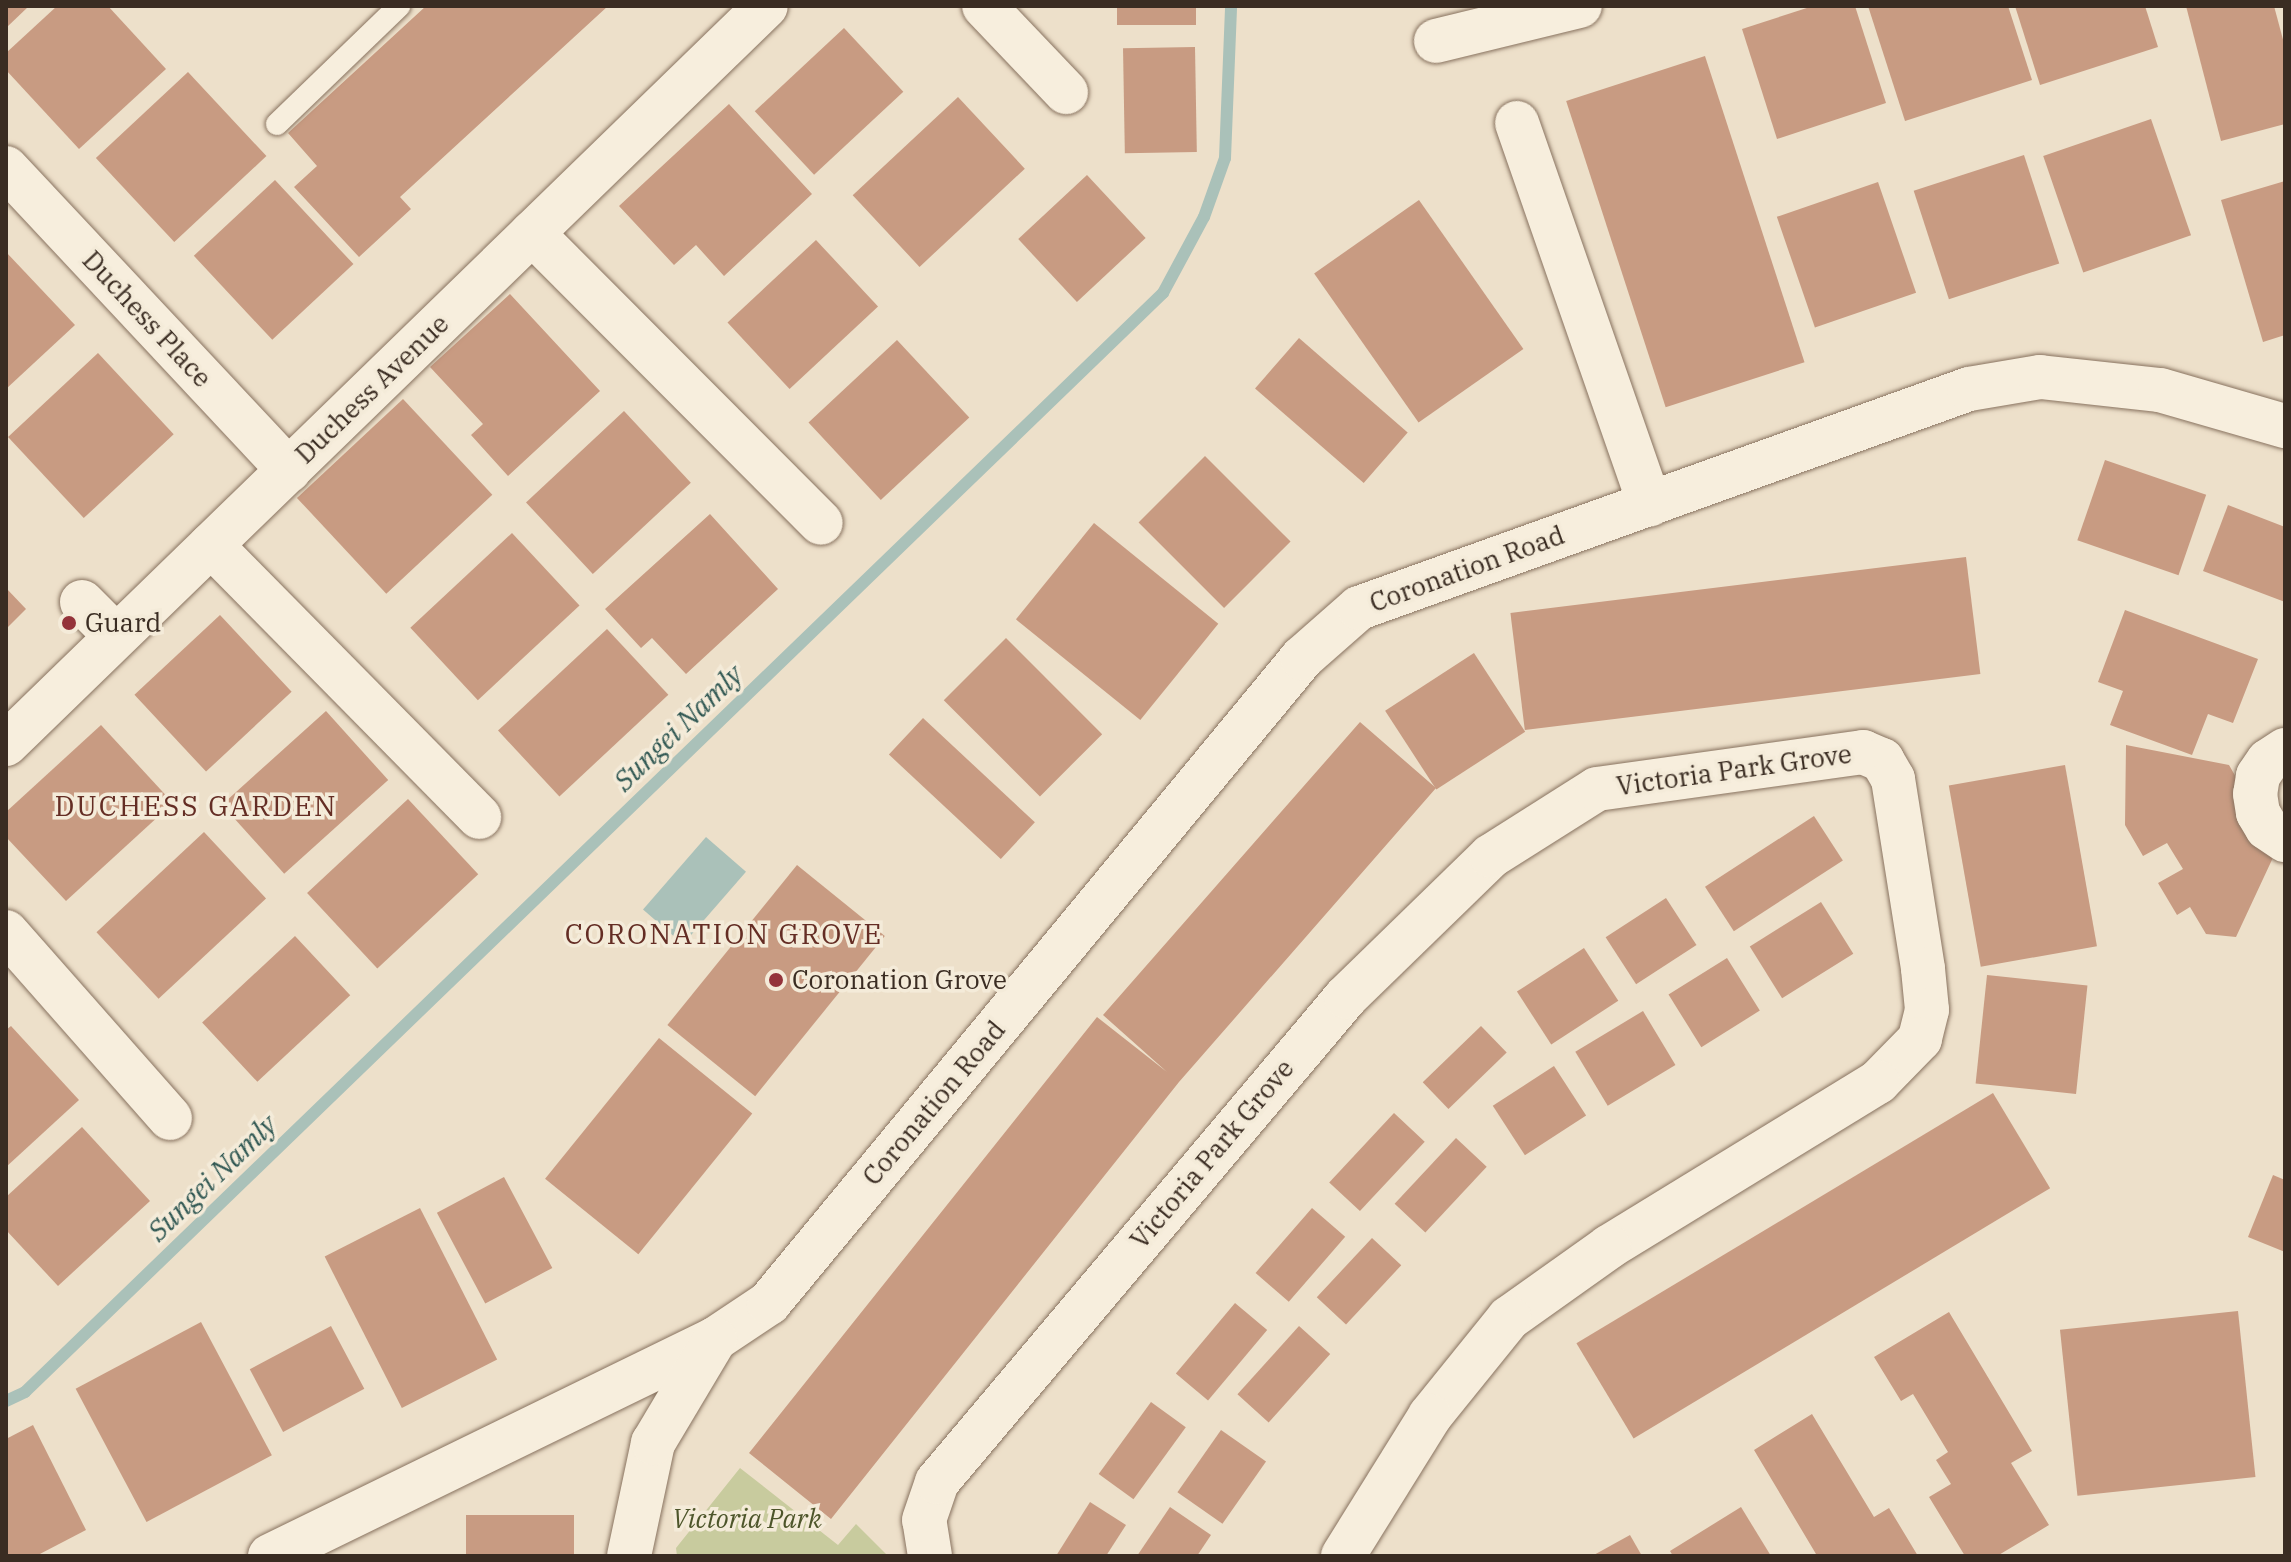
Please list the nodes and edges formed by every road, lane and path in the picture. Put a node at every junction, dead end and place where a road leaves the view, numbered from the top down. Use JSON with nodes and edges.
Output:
{"nodes":[{"id":1,"x":399,"y":6,"type":"edge"},
{"id":2,"x":766,"y":6,"type":"edge"},
{"id":3,"x":984,"y":6,"type":"edge"},
{"id":4,"x":1580,"y":6,"type":"edge"},
{"id":5,"x":1436,"y":41,"type":"dead end"},
{"id":6,"x":1066,"y":92,"type":"dead end"},
{"id":7,"x":1517,"y":123,"type":"dead end"},
{"id":8,"x":277,"y":124,"type":"dead end"},
{"id":9,"x":6,"y":168,"type":"edge"},
{"id":10,"x":532,"y":233,"type":"junction"},
{"id":11,"x":2285,"y":426,"type":"edge"},
{"id":12,"x":289,"y":470,"type":"junction"},
{"id":13,"x":1650,"y":504,"type":"junction"},
{"id":14,"x":821,"y":523,"type":"dead end"},
{"id":15,"x":211,"y":545,"type":"junction"},
{"id":16,"x":82,"y":602,"type":"dead end"},
{"id":17,"x":116,"y":636,"type":"junction"},
{"id":18,"x":6,"y":744,"type":"edge"},
{"id":19,"x":2285,"y":750,"type":"edge"},
{"id":20,"x":479,"y":817,"type":"dead end"},
{"id":21,"x":2285,"y":840,"type":"edge"},
{"id":22,"x":6,"y":932,"type":"edge"},
{"id":23,"x":170,"y":1118,"type":"dead end"},
{"id":24,"x":715,"y":1339,"type":"junction"},
{"id":25,"x":270,"y":1556,"type":"edge"},
{"id":26,"x":629,"y":1556,"type":"edge"},
{"id":27,"x":930,"y":1556,"type":"edge"},
{"id":28,"x":1343,"y":1556,"type":"edge"}],
"edges":[{"from":1,"to":8,"type":"lane"},
{"from":2,"to":10,"type":"street","name":"Duchess Avenue"},
{"from":3,"to":6,"type":"street"},
{"from":4,"to":5,"type":"street"},
{"from":7,"to":13,"type":"street"},
{"from":9,"to":12,"type":"street","name":"Duchess Place"},
{"from":10,"to":12,"type":"street","name":"Duchess Avenue"},
{"from":10,"to":14,"type":"street"},
{"from":11,"to":13,"type":"street","name":"Coronation Road"},
{"from":12,"to":15,"type":"street","name":"Duchess Avenue"},
{"from":13,"to":24,"type":"street","name":"Coronation Road"},
{"from":15,"to":17,"type":"street","name":"Duchess Avenue"},
{"from":15,"to":20,"type":"street"},
{"from":16,"to":17,"type":"street"},
{"from":17,"to":18,"type":"street","name":"Duchess Avenue"},
{"from":19,"to":21,"type":"street"},
{"from":22,"to":23,"type":"street"},
{"from":24,"to":25,"type":"street","name":"Coronation Road"},
{"from":24,"to":26,"type":"street"},
{"from":27,"to":28,"type":"street","name":"Victoria Park Grove"}]}
